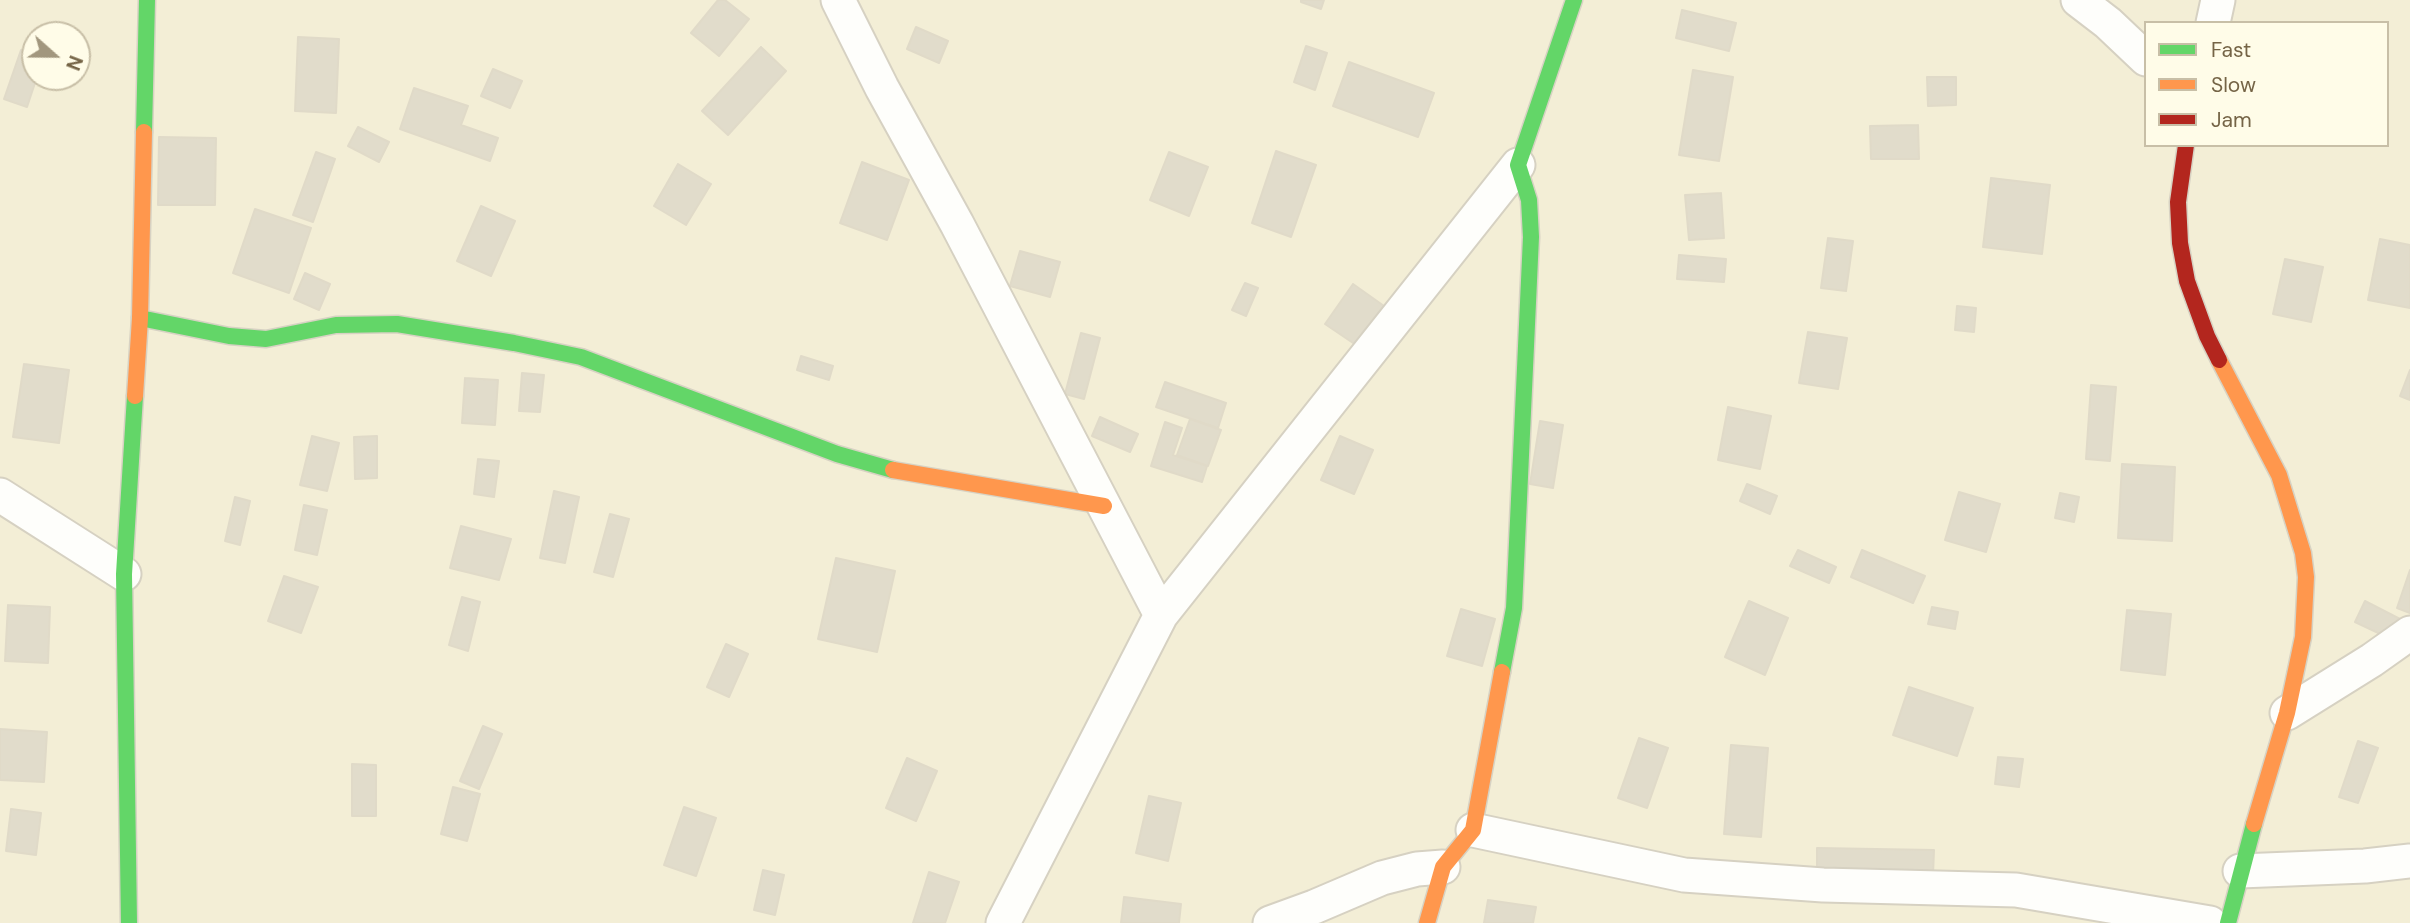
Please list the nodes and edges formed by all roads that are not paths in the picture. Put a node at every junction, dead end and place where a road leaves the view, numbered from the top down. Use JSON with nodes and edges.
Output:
{"nodes":[{"id":1,"x":147,"y":0,"type":"edge"},
{"id":2,"x":838,"y":0,"type":"edge"},
{"id":3,"x":1574,"y":0,"type":"edge"},
{"id":4,"x":2078,"y":0,"type":"edge"},
{"id":5,"x":2218,"y":0,"type":"edge"},
{"id":6,"x":2213,"y":21,"type":"edge"},
{"id":7,"x":2144,"y":58,"type":"edge"},
{"id":8,"x":2186,"y":147,"type":"edge"},
{"id":9,"x":1518,"y":165,"type":"junction"},
{"id":10,"x":140,"y":318,"type":"junction"},
{"id":11,"x":0,"y":495,"type":"edge"},
{"id":12,"x":1104,"y":506,"type":"junction"},
{"id":13,"x":124,"y":574,"type":"junction"},
{"id":14,"x":1161,"y":615,"type":"junction"},
{"id":15,"x":2410,"y":633,"type":"edge"},
{"id":16,"x":2287,"y":713,"type":"junction"},
{"id":17,"x":1473,"y":830,"type":"junction"},
{"id":18,"x":2410,"y":861,"type":"edge"},
{"id":19,"x":1443,"y":867,"type":"junction"},
{"id":20,"x":2240,"y":871,"type":"junction"},
{"id":21,"x":129,"y":923,"type":"edge"},
{"id":22,"x":1003,"y":923,"type":"edge"},
{"id":23,"x":1270,"y":923,"type":"edge"},
{"id":24,"x":1427,"y":923,"type":"edge"},
{"id":25,"x":2210,"y":923,"type":"edge"},
{"id":26,"x":2228,"y":923,"type":"edge"}],
"edges":[{"from":1,"to":10,"type":"street"},
{"from":2,"to":12,"type":"street"},
{"from":3,"to":9,"type":"street"},
{"from":4,"to":7,"type":"street"},
{"from":5,"to":6,"type":"street"},
{"from":8,"to":16,"type":"street"},
{"from":9,"to":14,"type":"street"},
{"from":9,"to":17,"type":"street"},
{"from":10,"to":12,"type":"street"},
{"from":10,"to":13,"type":"street"},
{"from":11,"to":13,"type":"street"},
{"from":12,"to":14,"type":"street"},
{"from":13,"to":21,"type":"street"},
{"from":14,"to":22,"type":"street"},
{"from":15,"to":16,"type":"street"},
{"from":16,"to":20,"type":"street"},
{"from":17,"to":19,"type":"street"},
{"from":17,"to":25,"type":"street"},
{"from":18,"to":20,"type":"street"},
{"from":19,"to":23,"type":"street"},
{"from":19,"to":24,"type":"street"},
{"from":20,"to":26,"type":"street"}]}
